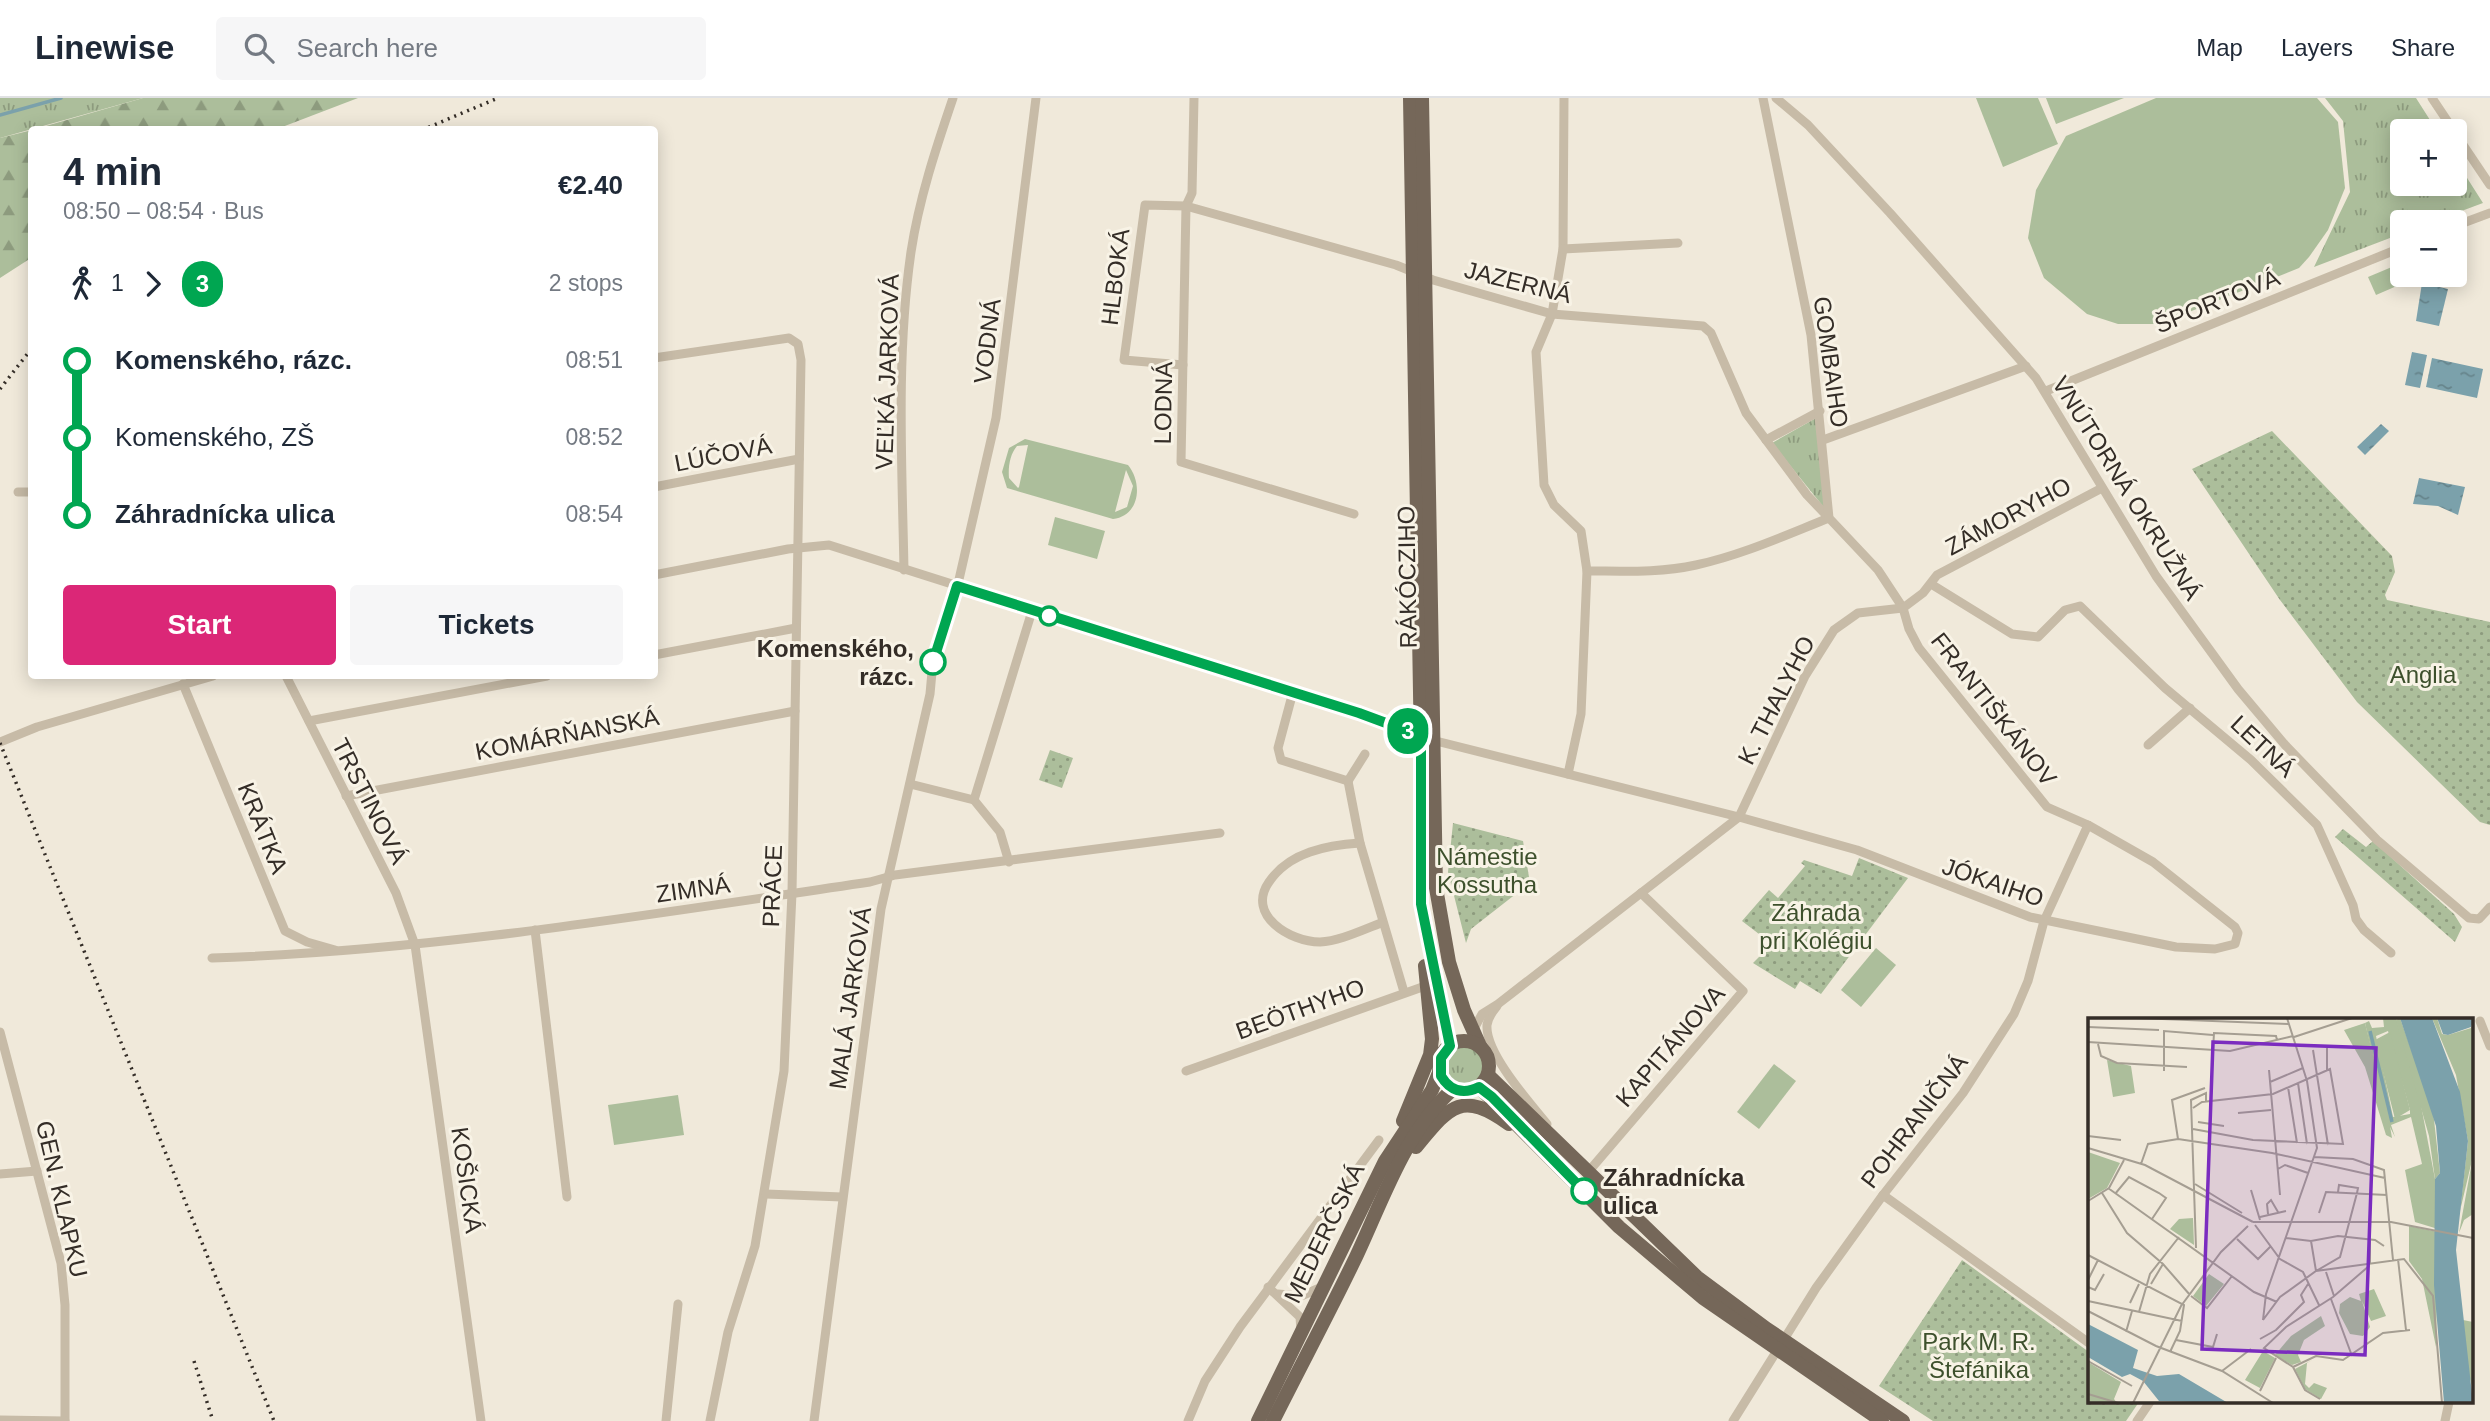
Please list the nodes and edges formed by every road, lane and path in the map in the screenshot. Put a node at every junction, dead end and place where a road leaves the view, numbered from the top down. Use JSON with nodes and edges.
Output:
{"nodes":[{"id":1,"x":953,"y":98,"type":"edge"},
{"id":2,"x":1036,"y":98,"type":"edge"},
{"id":3,"x":1194,"y":98,"type":"edge"},
{"id":4,"x":1410,"y":98,"type":"edge"},
{"id":5,"x":1422,"y":98,"type":"edge"},
{"id":6,"x":1564,"y":98,"type":"edge"},
{"id":7,"x":1763,"y":98,"type":"edge"},
{"id":8,"x":1776,"y":98,"type":"edge"},
{"id":9,"x":2432,"y":98,"type":"edge"},
{"id":10,"x":2446,"y":119,"type":"edge"},
{"id":11,"x":2467,"y":150,"type":"edge"},
{"id":12,"x":2490,"y":185,"type":"edge"},
{"id":13,"x":1186,"y":206,"type":"junction"},
{"id":14,"x":2490,"y":213,"type":"edge"},
{"id":15,"x":2467,"y":222,"type":"edge"},
{"id":16,"x":1678,"y":243,"type":"dead end"},
{"id":17,"x":1563,"y":249,"type":"junction"},
{"id":18,"x":2390,"y":252,"type":"edge"},
{"id":19,"x":1419,"y":275,"type":"junction"},
{"id":20,"x":1552,"y":314,"type":"junction"},
{"id":21,"x":658,"y":357,"type":"edge"},
{"id":22,"x":1183,"y":365,"type":"junction"},
{"id":23,"x":2026,"y":366,"type":"junction"},
{"id":24,"x":2046,"y":391,"type":"junction"},
{"id":25,"x":1820,"y":411,"type":"junction"},
{"id":26,"x":1766,"y":440,"type":"junction"},
{"id":27,"x":1823,"y":440,"type":"junction"},
{"id":28,"x":799,"y":459,"type":"junction"},
{"id":29,"x":658,"y":486,"type":"edge"},
{"id":30,"x":2102,"y":488,"type":"junction"},
{"id":31,"x":18,"y":492,"type":"dead end"},
{"id":32,"x":28,"y":492,"type":"edge"},
{"id":33,"x":1354,"y":514,"type":"dead end"},
{"id":34,"x":1829,"y":518,"type":"junction"},
{"id":35,"x":797,"y":548,"type":"junction"},
{"id":36,"x":904,"y":570,"type":"junction"},
{"id":37,"x":1587,"y":571,"type":"junction"},
{"id":38,"x":658,"y":574,"type":"edge"},
{"id":39,"x":1931,"y":584,"type":"junction"},
{"id":40,"x":957,"y":586,"type":"junction"},
{"id":41,"x":1903,"y":608,"type":"junction"},
{"id":42,"x":1031,"y":611,"type":"junction"},
{"id":43,"x":796,"y":628,"type":"junction"},
{"id":44,"x":658,"y":654,"type":"edge"},
{"id":45,"x":202,"y":679,"type":"edge"},
{"id":46,"x":288,"y":679,"type":"edge"},
{"id":47,"x":531,"y":679,"type":"edge"},
{"id":48,"x":183,"y":684,"type":"junction"},
{"id":49,"x":1293,"y":692,"type":"junction"},
{"id":50,"x":2190,"y":708,"type":"junction"},
{"id":51,"x":795,"y":711,"type":"junction"},
{"id":52,"x":309,"y":721,"type":"junction"},
{"id":53,"x":1426,"y":738,"type":"junction"},
{"id":54,"x":0,"y":742,"type":"edge"},
{"id":55,"x":2148,"y":745,"type":"dead end"},
{"id":56,"x":1365,"y":754,"type":"dead end"},
{"id":57,"x":1568,"y":774,"type":"junction"},
{"id":58,"x":1348,"y":781,"type":"junction"},
{"id":59,"x":910,"y":784,"type":"junction"},
{"id":60,"x":346,"y":796,"type":"junction"},
{"id":61,"x":974,"y":800,"type":"junction"},
{"id":62,"x":1739,"y":817,"type":"junction"},
{"id":63,"x":2088,"y":825,"type":"junction"},
{"id":64,"x":1220,"y":833,"type":"dead end"},
{"id":65,"x":1360,"y":843,"type":"junction"},
{"id":66,"x":1009,"y":862,"type":"junction"},
{"id":67,"x":888,"y":877,"type":"junction"},
{"id":68,"x":792,"y":893,"type":"junction"},
{"id":69,"x":1641,"y":893,"type":"junction"},
{"id":70,"x":1421,"y":904,"type":"junction"},
{"id":71,"x":2490,"y":908,"type":"edge"},
{"id":72,"x":2044,"y":921,"type":"junction"},
{"id":73,"x":1381,"y":923,"type":"junction"},
{"id":74,"x":535,"y":930,"type":"junction"},
{"id":75,"x":2238,"y":939,"type":"joint"},
{"id":76,"x":415,"y":945,"type":"junction"},
{"id":77,"x":341,"y":951,"type":"junction"},
{"id":78,"x":2391,"y":953,"type":"dead end"},
{"id":79,"x":212,"y":958,"type":"dead end"},
{"id":80,"x":1427,"y":985,"type":"junction"},
{"id":81,"x":1404,"y":992,"type":"junction"},
{"id":82,"x":1498,"y":1004,"type":"junction"},
{"id":83,"x":2480,"y":1021,"type":"dead end"},
{"id":84,"x":1474,"y":1029,"type":"junction"},
{"id":85,"x":0,"y":1032,"type":"edge"},
{"id":86,"x":1450,"y":1046,"type":"junction"},
{"id":87,"x":2490,"y":1046,"type":"edge"},
{"id":88,"x":1481,"y":1048,"type":"junction"},
{"id":89,"x":1440,"y":1070,"type":"junction"},
{"id":90,"x":1186,"y":1071,"type":"dead end"},
{"id":91,"x":1488,"y":1074,"type":"junction"},
{"id":92,"x":1479,"y":1087,"type":"junction"},
{"id":93,"x":1453,"y":1089,"type":"junction"},
{"id":94,"x":1379,"y":1140,"type":"dead end"},
{"id":95,"x":1567,"y":1149,"type":"junction"},
{"id":96,"x":1550,"y":1159,"type":"junction"},
{"id":97,"x":1385,"y":1161,"type":"junction"},
{"id":98,"x":37,"y":1171,"type":"junction"},
{"id":99,"x":1589,"y":1171,"type":"junction"},
{"id":100,"x":0,"y":1174,"type":"edge"},
{"id":101,"x":1389,"y":1187,"type":"junction"},
{"id":102,"x":765,"y":1194,"type":"junction"},
{"id":103,"x":1883,"y":1195,"type":"junction"},
{"id":104,"x":567,"y":1197,"type":"dead end"},
{"id":105,"x":842,"y":1197,"type":"junction"},
{"id":106,"x":1268,"y":1287,"type":"junction"},
{"id":107,"x":1322,"y":1287,"type":"junction"},
{"id":108,"x":1278,"y":1294,"type":"junction"},
{"id":109,"x":678,"y":1304,"type":"dead end"},
{"id":110,"x":1301,"y":1331,"type":"junction"},
{"id":111,"x":2088,"y":1342,"type":"edge"},
{"id":112,"x":1780,"y":1346,"type":"junction"},
{"id":113,"x":2149,"y":1404,"type":"edge"},
{"id":114,"x":0,"y":1420,"type":"edge"},
{"id":115,"x":65,"y":1421,"type":"edge"},
{"id":116,"x":481,"y":1421,"type":"edge"},
{"id":117,"x":666,"y":1421,"type":"edge"},
{"id":118,"x":710,"y":1421,"type":"edge"},
{"id":119,"x":814,"y":1421,"type":"edge"},
{"id":120,"x":1188,"y":1421,"type":"edge"},
{"id":121,"x":1258,"y":1421,"type":"edge"},
{"id":122,"x":1273,"y":1421,"type":"edge"},
{"id":123,"x":1733,"y":1421,"type":"edge"},
{"id":124,"x":1882,"y":1421,"type":"edge"},
{"id":125,"x":1903,"y":1421,"type":"edge"},
{"id":126,"x":2137,"y":1421,"type":"edge"}],
"edges":[{"from":1,"to":36,"type":"street","name":"VEĽKÁ JARKOVÁ"},
{"from":2,"to":40,"type":"street","name":"VODNÁ"},
{"from":3,"to":13,"type":"street"},
{"from":4,"to":19,"type":"main road","name":"RÁKÓCZIHO"},
{"from":5,"to":19,"type":"main road","name":"RÁKÓCZIHO"},
{"from":6,"to":17,"type":"street"},
{"from":7,"to":25,"type":"street","name":"GOMBAIHO"},
{"from":8,"to":23,"type":"street","name":"VNÚTORNÁ OKRUŽNÁ"},
{"from":9,"to":10,"type":"street"},
{"from":11,"to":12,"type":"street"},
{"from":13,"to":19,"type":"street","name":"JAZERNÁ"},
{"from":13,"to":22,"type":"street","name":"LODNÁ"},
{"from":13,"to":22,"type":"street","name":"HLBOKÁ"},
{"from":14,"to":15,"type":"street"},
{"from":16,"to":17,"type":"street"},
{"from":17,"to":20,"type":"street"},
{"from":18,"to":24,"type":"street","name":"ŠPORTOVÁ"},
{"from":19,"to":20,"type":"street","name":"JAZERNÁ"},
{"from":19,"to":53,"type":"main road","name":"RÁKÓCZIHO"},
{"from":20,"to":26,"type":"street","name":"JAZERNÁ"},
{"from":20,"to":37,"type":"street"},
{"from":21,"to":28,"type":"street","name":"PRÁCE"},
{"from":22,"to":33,"type":"street","name":"LODNÁ"},
{"from":23,"to":24,"type":"street","name":"VNÚTORNÁ OKRUŽNÁ"},
{"from":23,"to":27,"type":"street"},
{"from":24,"to":30,"type":"street","name":"VNÚTORNÁ OKRUŽNÁ"},
{"from":25,"to":26,"type":"street"},
{"from":25,"to":27,"type":"street","name":"GOMBAIHO"},
{"from":26,"to":34,"type":"street","name":"JAZERNÁ"},
{"from":27,"to":34,"type":"street","name":"GOMBAIHO"},
{"from":28,"to":29,"type":"street","name":"LÚČOVÁ"},
{"from":28,"to":35,"type":"street","name":"PRÁCE"},
{"from":30,"to":39,"type":"street","name":"ZÁMORYHO"},
{"from":30,"to":71,"type":"street","name":"VNÚTORNÁ OKRUŽNÁ"},
{"from":31,"to":32,"type":"street"},
{"from":34,"to":37,"type":"street"},
{"from":34,"to":41,"type":"street"},
{"from":35,"to":36,"type":"street"},
{"from":35,"to":38,"type":"street"},
{"from":35,"to":43,"type":"street","name":"PRÁCE"},
{"from":36,"to":40,"type":"street"},
{"from":37,"to":57,"type":"street"},
{"from":39,"to":41,"type":"street","name":"ZÁMORYHO"},
{"from":39,"to":50,"type":"street","name":"LETNÁ"},
{"from":40,"to":42,"type":"street"},
{"from":40,"to":59,"type":"street","name":"MALÁ JARKOVÁ"},
{"from":41,"to":62,"type":"street","name":"K. THALYHO"},
{"from":41,"to":63,"type":"street","name":"FRANTIŠKÁNOV"},
{"from":42,"to":49,"type":"street"},
{"from":42,"to":61,"type":"street"},
{"from":43,"to":44,"type":"street"},
{"from":43,"to":51,"type":"street","name":"PRÁCE"},
{"from":45,"to":48,"type":"street"},
{"from":46,"to":52,"type":"street","name":"TRSTINOVÁ"},
{"from":47,"to":52,"type":"street"},
{"from":48,"to":54,"type":"street"},
{"from":48,"to":77,"type":"street","name":"KRÁTKA"},
{"from":49,"to":53,"type":"street"},
{"from":49,"to":58,"type":"street"},
{"from":50,"to":55,"type":"street"},
{"from":50,"to":78,"type":"street","name":"LETNÁ"},
{"from":51,"to":60,"type":"street","name":"KOMÁRŇANSKÁ"},
{"from":51,"to":68,"type":"street","name":"PRÁCE"},
{"from":52,"to":60,"type":"street","name":"TRSTINOVÁ"},
{"from":53,"to":57,"type":"street"},
{"from":53,"to":70,"type":"main road","name":"RÁKÓCZIHO"},
{"from":53,"to":84,"type":"main road","name":"RÁKÓCZIHO"},
{"from":56,"to":58,"type":"street"},
{"from":57,"to":62,"type":"street"},
{"from":58,"to":65,"type":"street"},
{"from":59,"to":61,"type":"street"},
{"from":59,"to":67,"type":"street","name":"MALÁ JARKOVÁ"},
{"from":60,"to":76,"type":"street","name":"TRSTINOVÁ"},
{"from":61,"to":66,"type":"street"},
{"from":62,"to":69,"type":"street"},
{"from":62,"to":72,"type":"street","name":"JÓKAIHO"},
{"from":63,"to":72,"type":"street","name":"POHRANIČNÁ"},
{"from":63,"to":75,"type":"street","name":"FRANTIŠKÁNOV"},
{"from":64,"to":66,"type":"street","name":"ZIMNÁ"},
{"from":65,"to":73,"type":"street"},
{"from":65,"to":73,"type":"street"},
{"from":66,"to":67,"type":"street","name":"ZIMNÁ"},
{"from":67,"to":68,"type":"street","name":"ZIMNÁ"},
{"from":67,"to":105,"type":"street","name":"MALÁ JARKOVÁ"},
{"from":68,"to":74,"type":"street","name":"ZIMNÁ"},
{"from":68,"to":102,"type":"street","name":"PRÁCE"},
{"from":69,"to":82,"type":"street"},
{"from":69,"to":99,"type":"street","name":"KAPITÁNOVA"},
{"from":70,"to":80,"type":"main road"},
{"from":70,"to":86,"type":"main road","name":"RÁKÓCZIHO"},
{"from":72,"to":75,"type":"street","name":"JÓKAIHO"},
{"from":72,"to":103,"type":"street","name":"POHRANIČNÁ"},
{"from":73,"to":81,"type":"street"},
{"from":74,"to":76,"type":"street","name":"ZIMNÁ"},
{"from":74,"to":104,"type":"street"},
{"from":76,"to":77,"type":"street","name":"ZIMNÁ"},
{"from":76,"to":116,"type":"street","name":"KOŠICKÁ"},
{"from":77,"to":79,"type":"street","name":"ZIMNÁ"},
{"from":80,"to":81,"type":"street","name":"BEÖTHYHO"},
{"from":80,"to":97,"type":"main road"},
{"from":81,"to":90,"type":"street","name":"BEÖTHYHO"},
{"from":82,"to":84,"type":"street"},
{"from":82,"to":95,"type":"street"},
{"from":83,"to":87,"type":"street"},
{"from":84,"to":88,"type":"main road","name":"RÁKÓCZIHO"},
{"from":85,"to":98,"type":"street","name":"GEN. KLAPKU"},
{"from":86,"to":88,"type":"main road"},
{"from":86,"to":89,"type":"main road"},
{"from":88,"to":91,"type":"main road"},
{"from":89,"to":93,"type":"main road"},
{"from":89,"to":97,"type":"main road","name":"MEDERČSKÁ"},
{"from":91,"to":92,"type":"main road"},
{"from":91,"to":95,"type":"main road"},
{"from":92,"to":93,"type":"main road"},
{"from":92,"to":96,"type":"main road"},
{"from":93,"to":101,"type":"main road","name":"MEDERČSKÁ"},
{"from":94,"to":106,"type":"street","name":"MEDERČSKÁ"},
{"from":95,"to":99,"type":"main road"},
{"from":96,"to":101,"type":"main road"},
{"from":96,"to":112,"type":"main road"},
{"from":97,"to":107,"type":"main road","name":"MEDERČSKÁ"},
{"from":98,"to":100,"type":"street"},
{"from":98,"to":115,"type":"street","name":"GEN. KLAPKU"},
{"from":99,"to":112,"type":"main road"},
{"from":101,"to":122,"type":"main road","name":"MEDERČSKÁ"},
{"from":102,"to":105,"type":"street"},
{"from":102,"to":118,"type":"street","name":"PRÁCE"},
{"from":103,"to":111,"type":"street"},
{"from":103,"to":112,"type":"street","name":"POHRANIČNÁ"},
{"from":105,"to":119,"type":"street","name":"MALÁ JARKOVÁ"},
{"from":106,"to":108,"type":"street"},
{"from":106,"to":120,"type":"street","name":"MEDERČSKÁ"},
{"from":107,"to":108,"type":"street"},
{"from":107,"to":110,"type":"main road","name":"MEDERČSKÁ"},
{"from":108,"to":110,"type":"street"},
{"from":109,"to":117,"type":"street"},
{"from":110,"to":121,"type":"main road","name":"MEDERČSKÁ"},
{"from":112,"to":123,"type":"street","name":"POHRANIČNÁ"},
{"from":112,"to":124,"type":"main road"},
{"from":112,"to":125,"type":"main road"},
{"from":113,"to":126,"type":"street"},
{"from":114,"to":115,"type":"street"}]}
